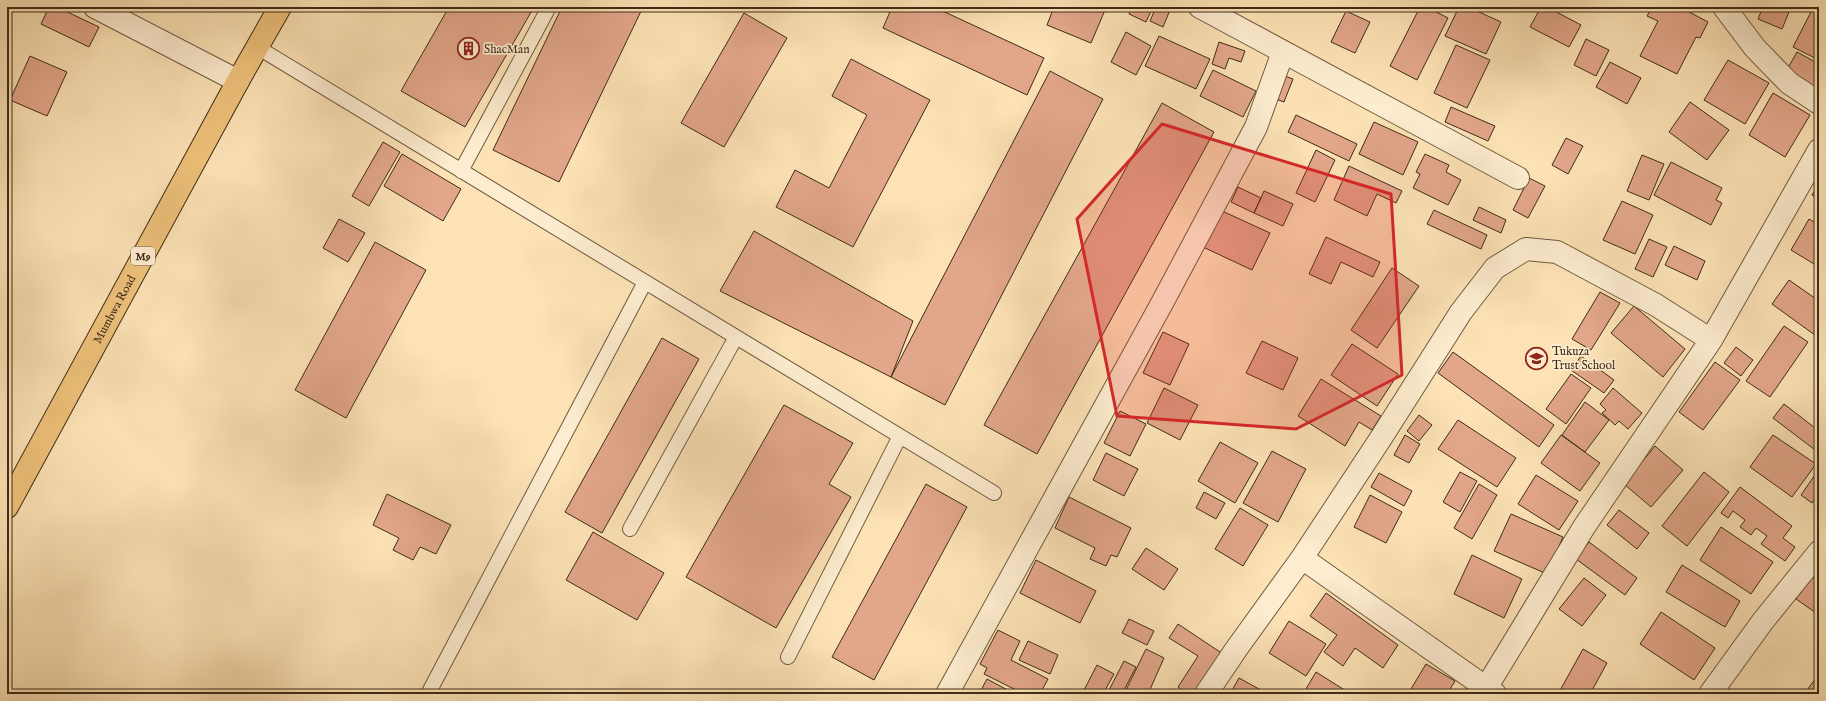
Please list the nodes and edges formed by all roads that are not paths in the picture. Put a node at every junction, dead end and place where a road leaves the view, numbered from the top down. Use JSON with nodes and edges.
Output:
{"nodes":[{"id":1,"x":95,"y":7,"type":"edge"},
{"id":2,"x":280,"y":7,"type":"edge"},
{"id":3,"x":549,"y":7,"type":"edge"},
{"id":4,"x":1200,"y":7,"type":"edge"},
{"id":5,"x":1724,"y":7,"type":"edge"},
{"id":6,"x":257,"y":47,"type":"junction"},
{"id":7,"x":1283,"y":52,"type":"junction"},
{"id":8,"x":238,"y":81,"type":"junction"},
{"id":9,"x":1819,"y":103,"type":"edge"},
{"id":10,"x":1819,"y":150,"type":"edge"},
{"id":11,"x":462,"y":171,"type":"junction"},
{"id":12,"x":1518,"y":178,"type":"dead end"},
{"id":13,"x":646,"y":282,"type":"junction"},
{"id":14,"x":736,"y":337,"type":"junction"},
{"id":15,"x":1711,"y":340,"type":"junction"},
{"id":16,"x":900,"y":436,"type":"junction"},
{"id":17,"x":994,"y":493,"type":"dead end"},
{"id":18,"x":7,"y":507,"type":"edge"},
{"id":19,"x":630,"y":529,"type":"dead end"},
{"id":20,"x":1819,"y":552,"type":"edge"},
{"id":21,"x":1302,"y":558,"type":"junction"},
{"id":22,"x":788,"y":657,"type":"dead end"},
{"id":23,"x":1490,"y":691,"type":"edge"},
{"id":24,"x":428,"y":694,"type":"edge"},
{"id":25,"x":948,"y":694,"type":"edge"},
{"id":26,"x":1206,"y":694,"type":"edge"},
{"id":27,"x":1710,"y":694,"type":"edge"}],
"edges":[{"from":1,"to":8,"type":"street"},
{"from":2,"to":6,"type":"main road","name":"Mumbwa Road","number":"M9"},
{"from":3,"to":11,"type":"lane"},
{"from":4,"to":7,"type":"street"},
{"from":5,"to":9,"type":"street"},
{"from":6,"to":8,"type":"main road","name":"Mumbwa Road","number":"M9"},
{"from":6,"to":11,"type":"lane"},
{"from":7,"to":12,"type":"street"},
{"from":7,"to":25,"type":"street"},
{"from":8,"to":18,"type":"main road","name":"Mumbwa Road","number":"M9"},
{"from":10,"to":15,"type":"street"},
{"from":11,"to":13,"type":"lane"},
{"from":13,"to":14,"type":"lane"},
{"from":13,"to":24,"type":"lane"},
{"from":14,"to":16,"type":"lane"},
{"from":14,"to":19,"type":"lane"},
{"from":15,"to":21,"type":"street"},
{"from":15,"to":23,"type":"street"},
{"from":16,"to":17,"type":"lane"},
{"from":16,"to":22,"type":"lane"},
{"from":20,"to":27,"type":"street"},
{"from":21,"to":23,"type":"street"},
{"from":21,"to":26,"type":"street"}]}
